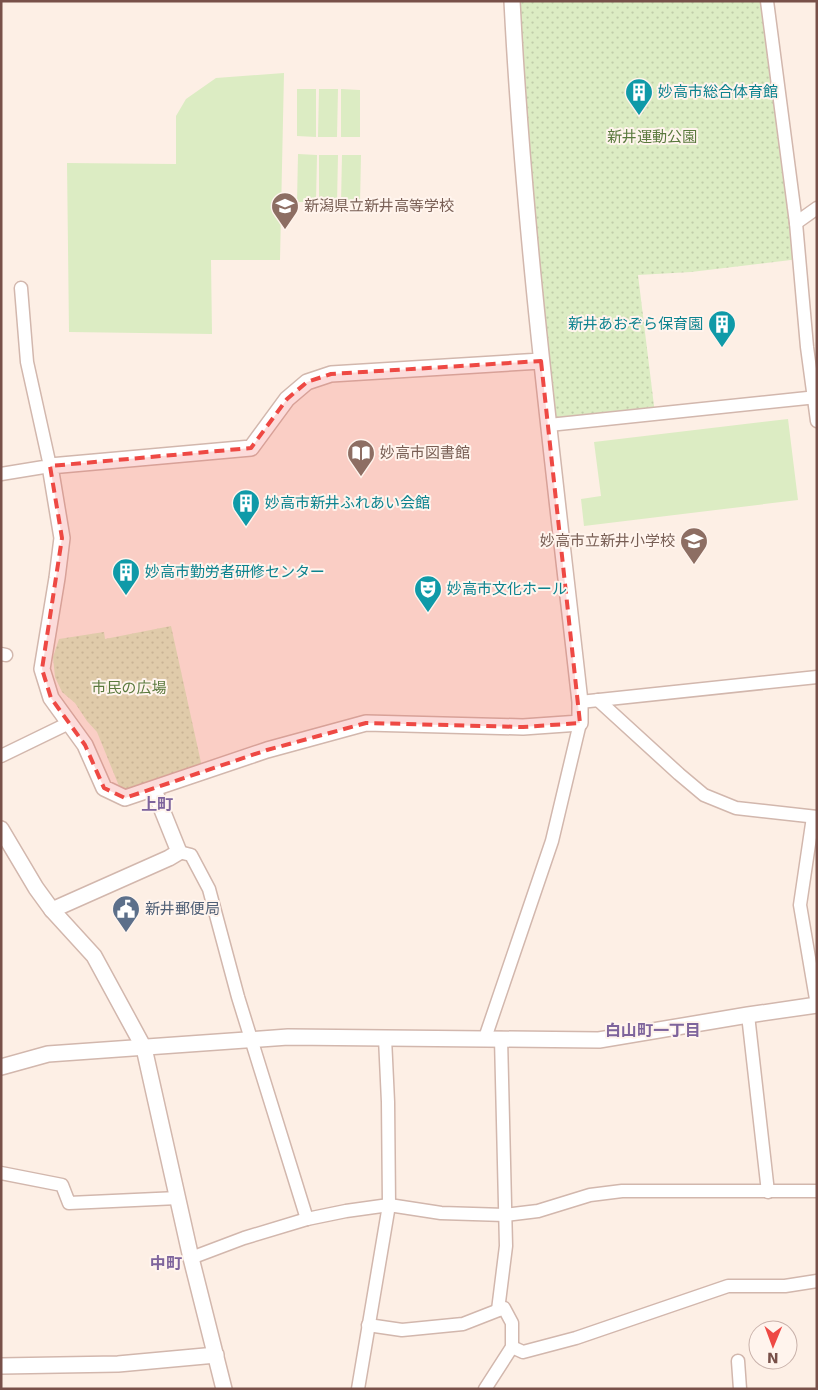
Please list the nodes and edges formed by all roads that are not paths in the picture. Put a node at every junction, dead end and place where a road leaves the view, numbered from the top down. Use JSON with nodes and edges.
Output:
{"nodes":[{"id":1,"x":512,"y":1,"type":"edge"},
{"id":2,"x":767,"y":1,"type":"edge"},
{"id":3,"x":817,"y":208,"type":"edge"},
{"id":4,"x":796,"y":223,"type":"junction"},
{"id":5,"x":21,"y":288,"type":"dead end"},
{"id":6,"x":812,"y":345,"type":"edge"},
{"id":7,"x":541,"y":361,"type":"junction"},
{"id":8,"x":816,"y":397,"type":"edge"},
{"id":9,"x":817,"y":421,"type":"edge"},
{"id":10,"x":549,"y":425,"type":"junction"},
{"id":11,"x":50,"y":466,"type":"junction"},
{"id":12,"x":1,"y":474,"type":"edge"},
{"id":13,"x":817,"y":677,"type":"edge"},
{"id":14,"x":598,"y":700,"type":"junction"},
{"id":15,"x":580,"y":702,"type":"junction"},
{"id":16,"x":69,"y":722,"type":"junction"},
{"id":17,"x":580,"y":723,"type":"junction"},
{"id":18,"x":1,"y":756,"type":"edge"},
{"id":19,"x":154,"y":790,"type":"junction"},
{"id":20,"x":815,"y":817,"type":"edge"},
{"id":21,"x":1,"y":829,"type":"edge"},
{"id":22,"x":179,"y":852,"type":"junction"},
{"id":23,"x":52,"y":910,"type":"junction"},
{"id":24,"x":817,"y":1005,"type":"edge"},
{"id":25,"x":748,"y":1015,"type":"junction"},
{"id":26,"x":385,"y":1038,"type":"junction"},
{"id":27,"x":485,"y":1038,"type":"junction"},
{"id":28,"x":501,"y":1038,"type":"junction"},
{"id":29,"x":253,"y":1040,"type":"junction"},
{"id":30,"x":144,"y":1048,"type":"junction"},
{"id":31,"x":1,"y":1067,"type":"edge"},
{"id":32,"x":1,"y":1173,"type":"edge"},
{"id":33,"x":817,"y":1191,"type":"edge"},
{"id":34,"x":768,"y":1192,"type":"junction"},
{"id":35,"x":178,"y":1198,"type":"junction"},
{"id":36,"x":389,"y":1205,"type":"junction"},
{"id":37,"x":505,"y":1215,"type":"junction"},
{"id":38,"x":307,"y":1220,"type":"junction"},
{"id":39,"x":191,"y":1258,"type":"junction"},
{"id":40,"x":817,"y":1281,"type":"edge"},
{"id":41,"x":498,"y":1310,"type":"junction"},
{"id":42,"x":368,"y":1325,"type":"junction"},
{"id":43,"x":512,"y":1347,"type":"junction"},
{"id":44,"x":216,"y":1355,"type":"junction"},
{"id":45,"x":738,"y":1361,"type":"dead end"},
{"id":46,"x":1,"y":1366,"type":"edge"},
{"id":47,"x":224,"y":1389,"type":"edge"},
{"id":48,"x":358,"y":1389,"type":"edge"},
{"id":49,"x":485,"y":1389,"type":"edge"},
{"id":50,"x":740,"y":1389,"type":"edge"}],
"edges":[{"from":1,"to":7,"type":"street"},
{"from":2,"to":4,"type":"street"},
{"from":3,"to":4,"type":"street"},
{"from":4,"to":6,"type":"street"},
{"from":5,"to":11,"type":"street"},
{"from":6,"to":8,"type":"street"},
{"from":7,"to":10,"type":"street"},
{"from":7,"to":11,"type":"street"},
{"from":8,"to":9,"type":"street"},
{"from":8,"to":10,"type":"street"},
{"from":10,"to":15,"type":"street"},
{"from":11,"to":12,"type":"street"},
{"from":11,"to":16,"type":"street"},
{"from":13,"to":14,"type":"street"},
{"from":14,"to":15,"type":"street"},
{"from":14,"to":20,"type":"street"},
{"from":15,"to":17,"type":"street"},
{"from":16,"to":18,"type":"street"},
{"from":16,"to":19,"type":"street"},
{"from":17,"to":19,"type":"street"},
{"from":17,"to":27,"type":"street"},
{"from":19,"to":22,"type":"street"},
{"from":20,"to":24,"type":"street"},
{"from":21,"to":23,"type":"street"},
{"from":22,"to":23,"type":"street"},
{"from":22,"to":29,"type":"street"},
{"from":23,"to":30,"type":"street"},
{"from":24,"to":25,"type":"street"},
{"from":25,"to":28,"type":"street"},
{"from":25,"to":34,"type":"street"},
{"from":26,"to":27,"type":"street"},
{"from":26,"to":29,"type":"street"},
{"from":26,"to":36,"type":"street"},
{"from":27,"to":28,"type":"street"},
{"from":28,"to":37,"type":"street"},
{"from":29,"to":30,"type":"street"},
{"from":29,"to":38,"type":"street"},
{"from":30,"to":31,"type":"street"},
{"from":30,"to":35,"type":"street"},
{"from":32,"to":35,"type":"street"},
{"from":33,"to":34,"type":"street"},
{"from":34,"to":37,"type":"street"},
{"from":35,"to":39,"type":"street"},
{"from":36,"to":37,"type":"street"},
{"from":36,"to":38,"type":"street"},
{"from":36,"to":42,"type":"street"},
{"from":37,"to":41,"type":"street"},
{"from":38,"to":39,"type":"street"},
{"from":39,"to":44,"type":"street"},
{"from":40,"to":43,"type":"street"},
{"from":41,"to":42,"type":"street"},
{"from":41,"to":43,"type":"street"},
{"from":42,"to":48,"type":"street"},
{"from":43,"to":49,"type":"street"},
{"from":44,"to":46,"type":"street"},
{"from":44,"to":47,"type":"street"},
{"from":45,"to":50,"type":"street"}]}
